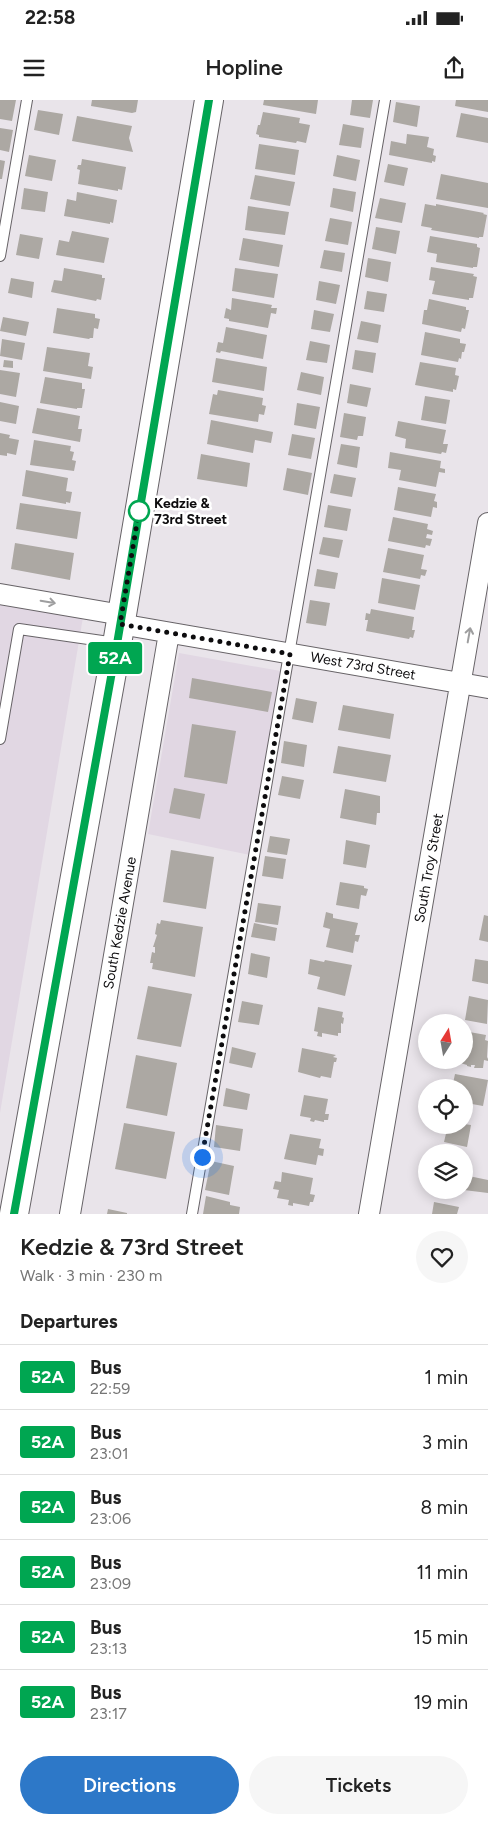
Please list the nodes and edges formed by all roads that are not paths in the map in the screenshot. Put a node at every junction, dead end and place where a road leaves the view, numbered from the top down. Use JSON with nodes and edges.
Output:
{"nodes":[{"id":1,"x":27,"y":100,"type":"edge"},
{"id":2,"x":209,"y":100,"type":"edge"},
{"id":3,"x":385,"y":100,"type":"edge"},
{"id":4,"x":0,"y":256,"type":"edge"},
{"id":5,"x":488,"y":522,"type":"edge"},
{"id":6,"x":0,"y":594,"type":"edge"},
{"id":7,"x":120,"y":628,"type":"junction"},
{"id":8,"x":169,"y":633,"type":"junction"},
{"id":9,"x":290,"y":654,"type":"junction"},
{"id":10,"x":460,"y":683,"type":"junction"},
{"id":11,"x":488,"y":688,"type":"edge"},
{"id":12,"x":1,"y":723,"type":"edge"},
{"id":13,"x":0,"y":739,"type":"edge"},
{"id":14,"x":14,"y":1214,"type":"edge"},
{"id":15,"x":70,"y":1214,"type":"edge"},
{"id":16,"x":192,"y":1214,"type":"edge"},
{"id":17,"x":369,"y":1214,"type":"edge"}],
"edges":[{"from":1,"to":4,"type":"lane"},
{"from":2,"to":7,"type":"main road"},
{"from":3,"to":9,"type":"lane"},
{"from":10,"to":5,"type":"street","name":"South Troy Street","one_way":true},
{"from":6,"to":7,"type":"street","name":"West 73rd Street","one_way":true},
{"from":7,"to":8,"type":"street","name":"West 73rd Street"},
{"from":7,"to":12,"type":"lane"},
{"from":7,"to":14,"type":"main road"},
{"from":8,"to":9,"type":"street","name":"West 73rd Street"},
{"from":8,"to":15,"type":"street","name":"South Kedzie Avenue"},
{"from":9,"to":10,"type":"street","name":"West 73rd Street"},
{"from":9,"to":16,"type":"lane"},
{"from":10,"to":11,"type":"street","name":"West 73rd Street"},
{"from":10,"to":17,"type":"street","name":"South Troy Street"},
{"from":12,"to":13,"type":"lane"}]}
